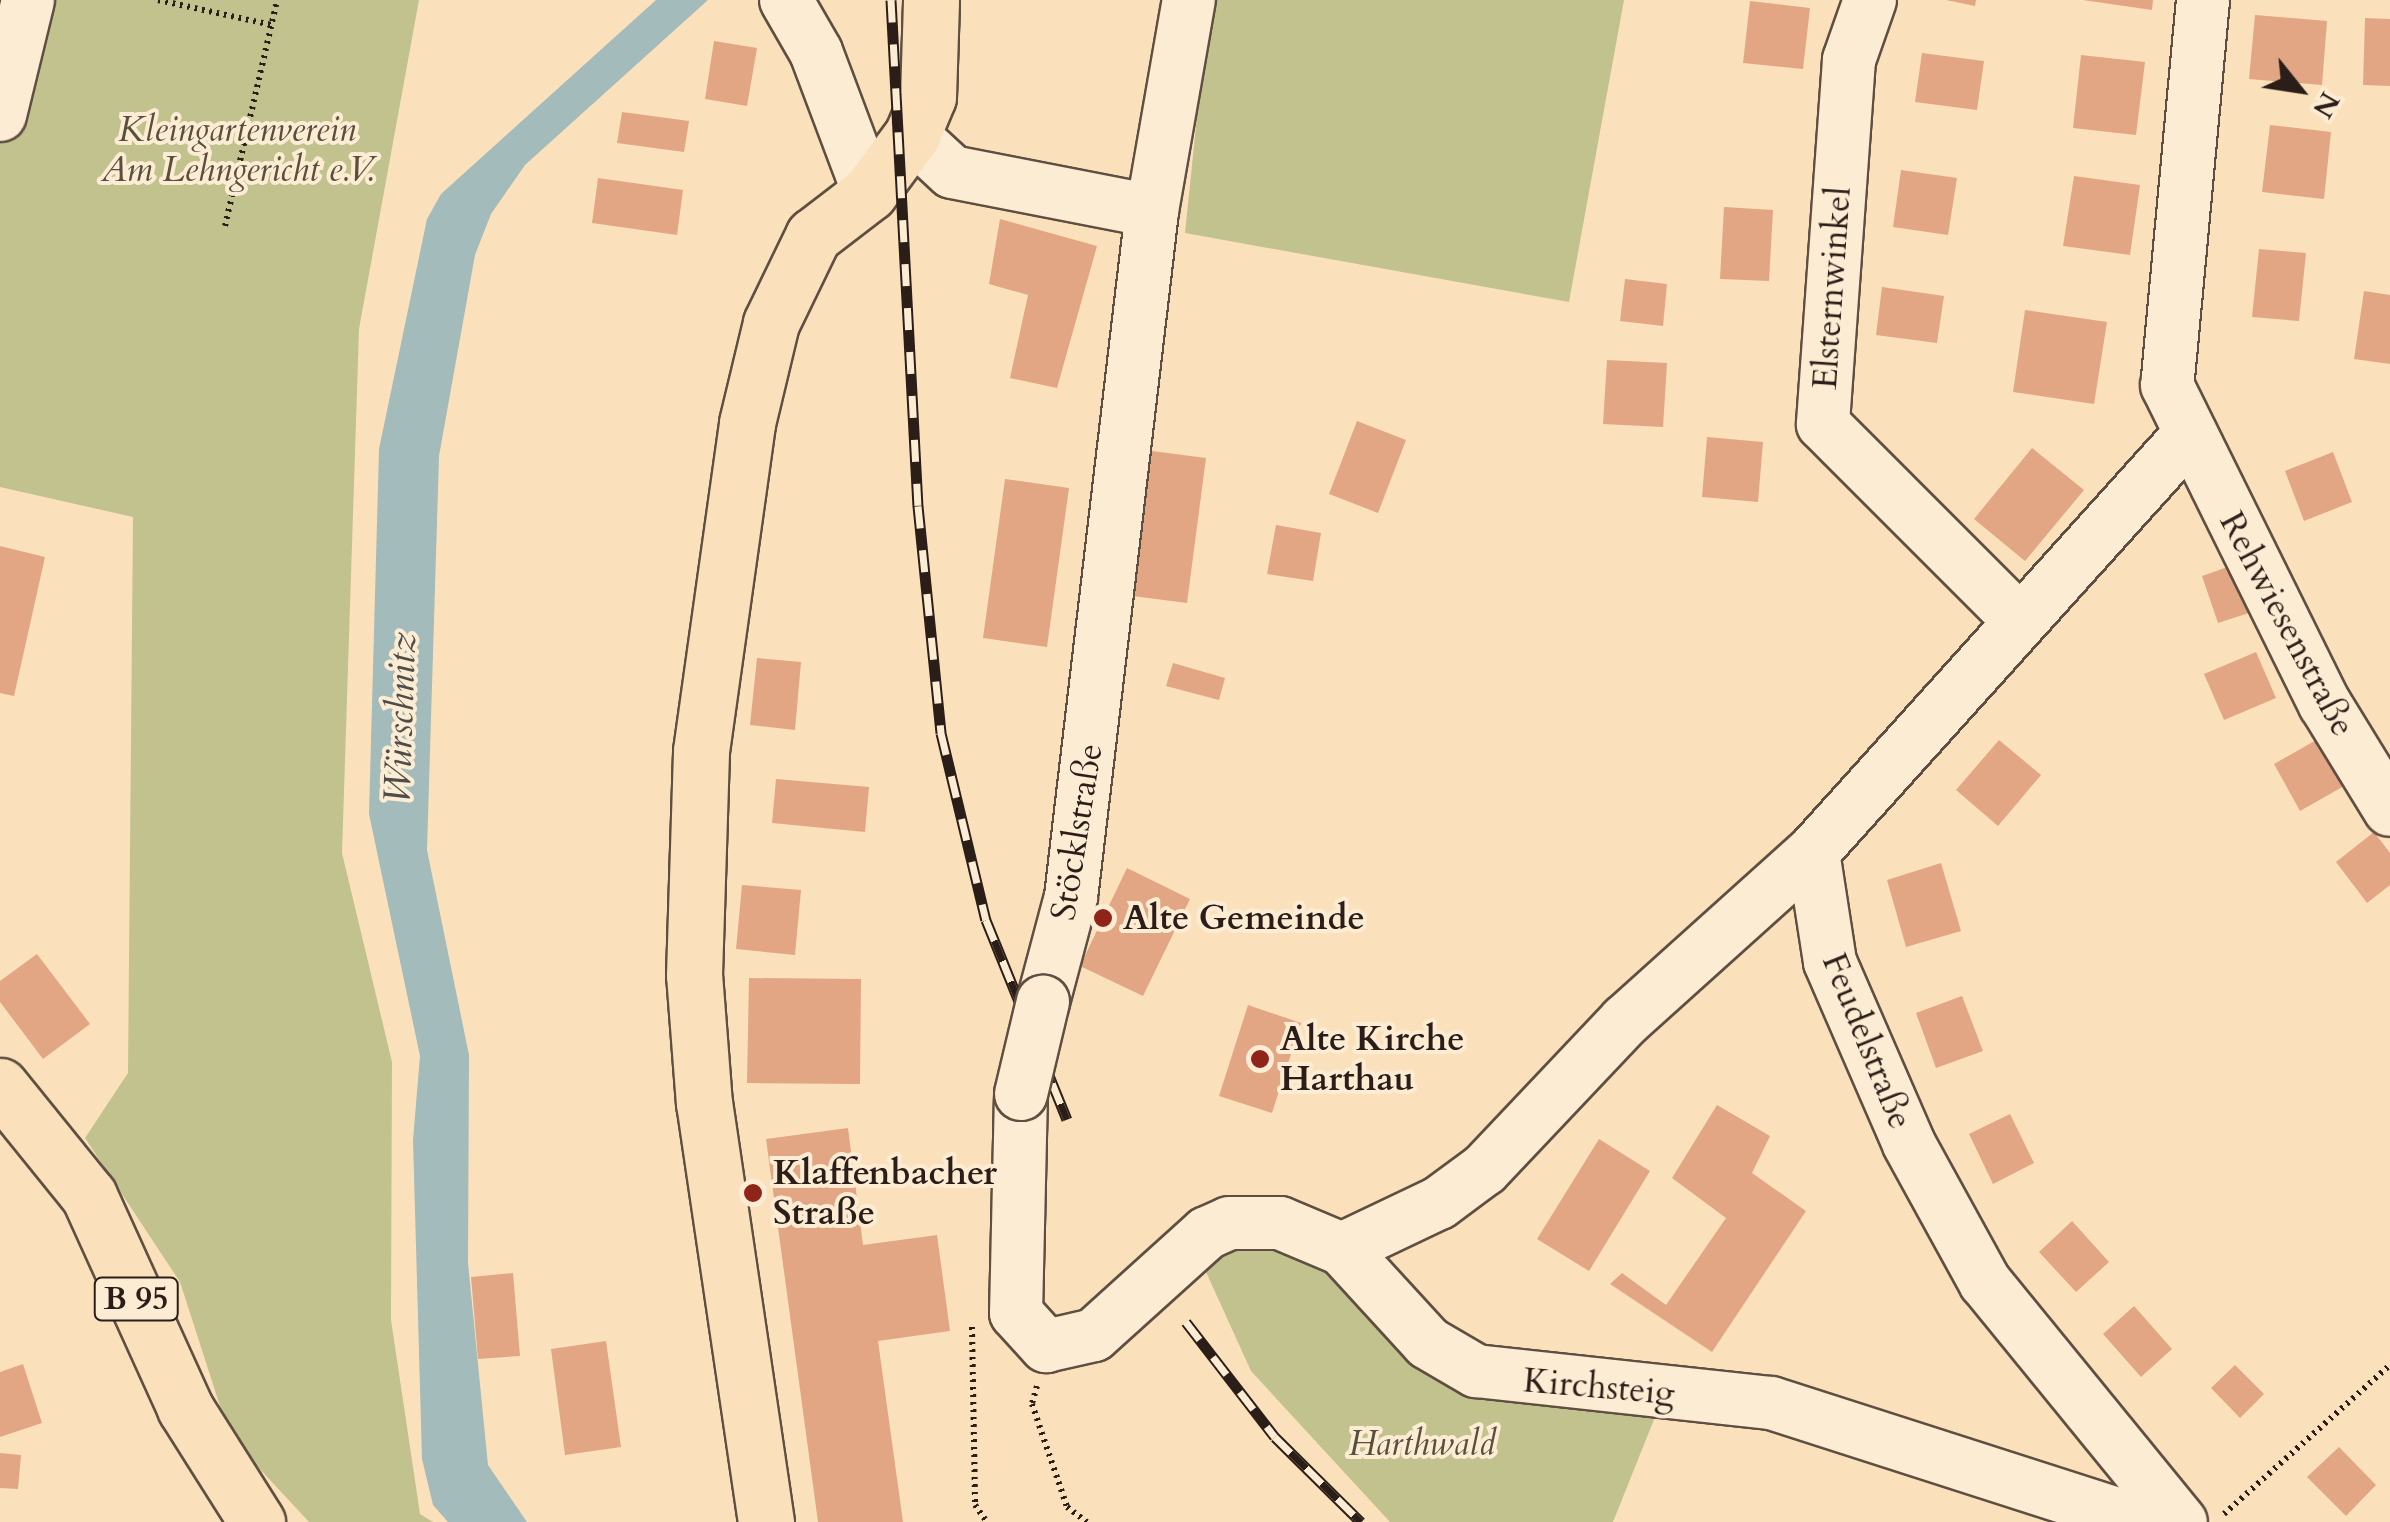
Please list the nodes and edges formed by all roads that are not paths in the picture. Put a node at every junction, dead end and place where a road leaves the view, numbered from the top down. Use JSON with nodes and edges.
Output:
{"nodes":[{"id":1,"x":28,"y":0,"type":"edge"},
{"id":2,"x":786,"y":0,"type":"edge"},
{"id":3,"x":931,"y":0,"type":"edge"},
{"id":4,"x":1189,"y":0,"type":"edge"},
{"id":5,"x":1870,"y":0,"type":"edge"},
{"id":6,"x":2203,"y":0,"type":"edge"},
{"id":7,"x":0,"y":115,"type":"edge"},
{"id":8,"x":912,"y":135,"type":"junction"},
{"id":9,"x":869,"y":192,"type":"junction"},
{"id":10,"x":1152,"y":210,"type":"junction"},
{"id":11,"x":2189,"y":435,"type":"junction"},
{"id":12,"x":2018,"y":619,"type":"junction"},
{"id":13,"x":2390,"y":810,"type":"edge"},
{"id":14,"x":1813,"y":852,"type":"junction"},
{"id":15,"x":0,"y":1086,"type":"edge"},
{"id":16,"x":1342,"y":1249,"type":"junction"},
{"id":17,"x":1128,"y":1308,"type":"joint"},
{"id":18,"x":256,"y":1522,"type":"edge"},
{"id":19,"x":766,"y":1522,"type":"edge"},
{"id":20,"x":2140,"y":1522,"type":"edge"},
{"id":21,"x":2181,"y":1522,"type":"edge"}],
"edges":[{"from":1,"to":7,"type":"street"},
{"from":2,"to":9,"type":"street"},
{"from":3,"to":8,"type":"main road"},
{"from":4,"to":10,"type":"street","name":"Stöcklstraße"},
{"from":5,"to":12,"type":"street","name":"Elsternwinkel"},
{"from":6,"to":11,"type":"street"},
{"from":8,"to":9,"type":"main road"},
{"from":8,"to":10,"type":"street"},
{"from":9,"to":19,"type":"main road"},
{"from":10,"to":17,"type":"street","name":"Stöcklstraße","bridge":true},
{"from":11,"to":12,"type":"street"},
{"from":11,"to":13,"type":"street","name":"Rehwiesenstraße"},
{"from":12,"to":14,"type":"street"},
{"from":14,"to":16,"type":"street"},
{"from":14,"to":21,"type":"street","name":"Feudelstraße"},
{"from":15,"to":18,"type":"main road","number":"B 95"},
{"from":16,"to":17,"type":"street","name":"Kirchsteig"},
{"from":16,"to":20,"type":"street","name":"Kirchsteig"}]}
